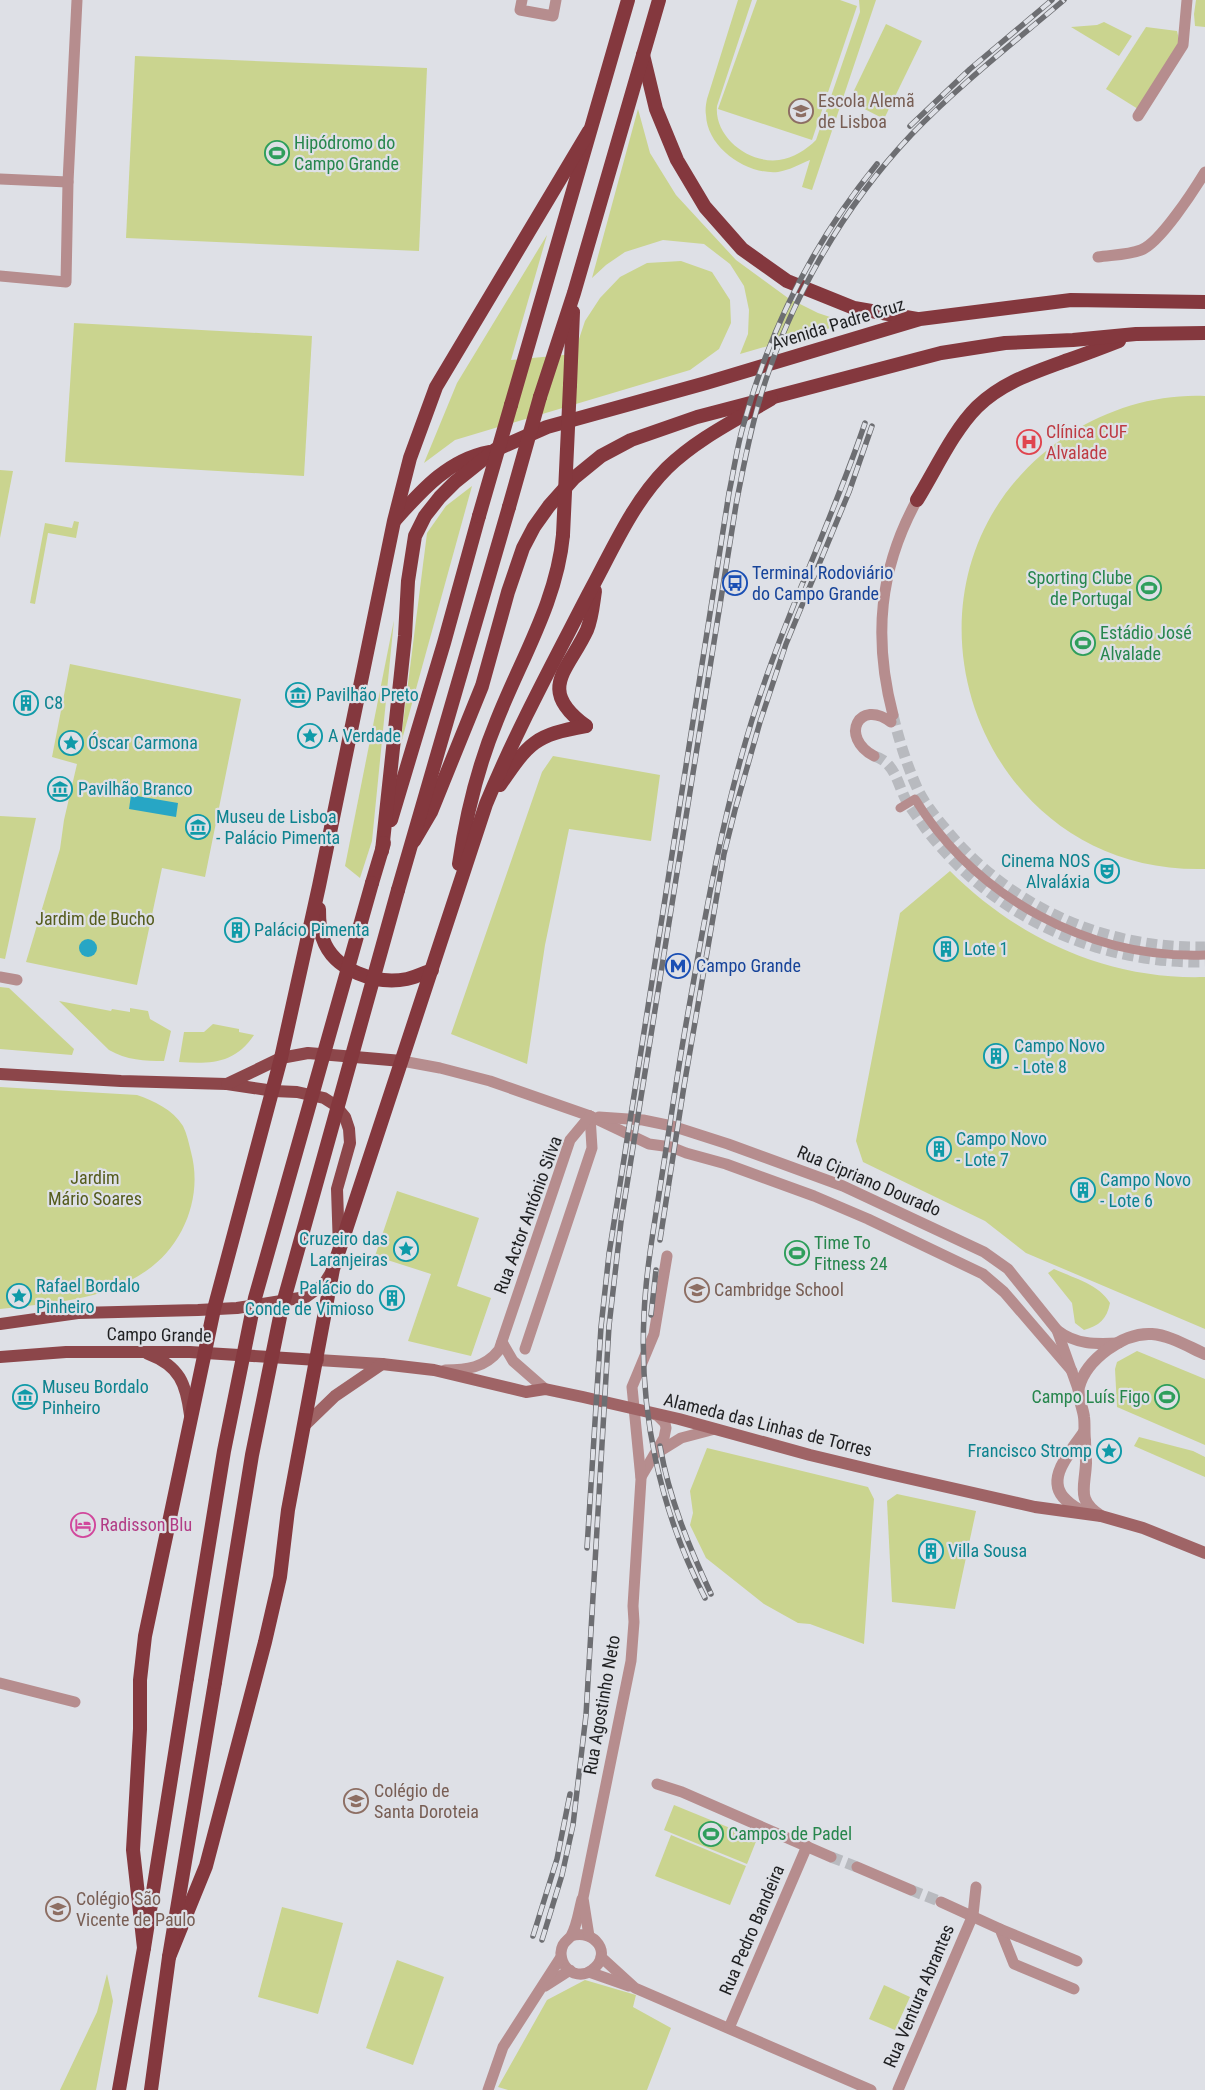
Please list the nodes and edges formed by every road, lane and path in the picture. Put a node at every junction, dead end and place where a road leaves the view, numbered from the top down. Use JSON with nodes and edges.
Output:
{"nodes":[{"id":1,"x":76,"y":0,"type":"edge"},
{"id":2,"x":522,"y":0,"type":"edge"},
{"id":3,"x":556,"y":0,"type":"edge"},
{"id":4,"x":628,"y":0,"type":"edge"},
{"id":5,"x":659,"y":0,"type":"edge"},
{"id":6,"x":1187,"y":0,"type":"edge"},
{"id":7,"x":643,"y":55,"type":"junction"},
{"id":8,"x":1138,"y":116,"type":"dead end"},
{"id":9,"x":589,"y":131,"type":"junction"},
{"id":10,"x":1205,"y":172,"type":"edge"},
{"id":11,"x":0,"y":179,"type":"edge"},
{"id":12,"x":68,"y":182,"type":"junction"},
{"id":13,"x":1098,"y":257,"type":"dead end"},
{"id":14,"x":0,"y":276,"type":"edge"},
{"id":15,"x":574,"y":293,"type":"junction"},
{"id":16,"x":1202,"y":300,"type":"edge"},
{"id":17,"x":920,"y":319,"type":"junction"},
{"id":18,"x":1205,"y":333,"type":"edge"},
{"id":19,"x":1136,"y":334,"type":"junction"},
{"id":20,"x":771,"y":399,"type":"junction"},
{"id":21,"x":495,"y":450,"type":"junction"},
{"id":22,"x":917,"y":500,"type":"joint"},
{"id":23,"x":394,"y":521,"type":"junction"},
{"id":24,"x":596,"y":580,"type":"junction"},
{"id":25,"x":874,"y":756,"type":"tunnel mouth"},
{"id":26,"x":486,"y":804,"type":"junction"},
{"id":27,"x":900,"y":808,"type":"dead end"},
{"id":28,"x":414,"y":841,"type":"junction"},
{"id":29,"x":382,"y":851,"type":"junction"},
{"id":30,"x":319,"y":886,"type":"junction"},
{"id":31,"x":455,"y":899,"type":"junction"},
{"id":32,"x":1205,"y":955,"type":"edge"},
{"id":33,"x":432,"y":970,"type":"junction"},
{"id":34,"x":0,"y":977,"type":"edge"},
{"id":35,"x":17,"y":980,"type":"dead end"},
{"id":36,"x":281,"y":1058,"type":"junction"},
{"id":37,"x":402,"y":1061,"type":"junction"},
{"id":38,"x":0,"y":1074,"type":"edge"},
{"id":39,"x":227,"y":1084,"type":"junction"},
{"id":40,"x":274,"y":1091,"type":"junction"},
{"id":41,"x":590,"y":1116,"type":"junction"},
{"id":42,"x":339,"y":1250,"type":"junction"},
{"id":43,"x":667,"y":1256,"type":"dead end"},
{"id":44,"x":334,"y":1269,"type":"junction"},
{"id":45,"x":214,"y":1309,"type":"junction"},
{"id":46,"x":0,"y":1324,"type":"edge"},
{"id":47,"x":1057,"y":1330,"type":"junction"},
{"id":48,"x":502,"y":1342,"type":"junction"},
{"id":49,"x":1119,"y":1342,"type":"junction"},
{"id":50,"x":525,"y":1349,"type":"dead end"},
{"id":51,"x":141,"y":1352,"type":"junction"},
{"id":52,"x":204,"y":1353,"type":"junction"},
{"id":53,"x":1205,"y":1354,"type":"edge"},
{"id":54,"x":0,"y":1357,"type":"edge"},
{"id":55,"x":318,"y":1360,"type":"junction"},
{"id":56,"x":382,"y":1364,"type":"junction"},
{"id":57,"x":434,"y":1370,"type":"junction"},
{"id":58,"x":1072,"y":1371,"type":"junction"},
{"id":59,"x":545,"y":1389,"type":"junction"},
{"id":60,"x":1078,"y":1389,"type":"junction"},
{"id":61,"x":634,"y":1410,"type":"junction"},
{"id":62,"x":651,"y":1414,"type":"junction"},
{"id":63,"x":191,"y":1418,"type":"junction"},
{"id":64,"x":305,"y":1425,"type":"junction"},
{"id":65,"x":715,"y":1429,"type":"junction"},
{"id":66,"x":1084,"y":1432,"type":"junction"},
{"id":67,"x":653,"y":1457,"type":"junction"},
{"id":68,"x":641,"y":1479,"type":"junction"},
{"id":69,"x":1101,"y":1516,"type":"junction"},
{"id":70,"x":1205,"y":1553,"type":"edge"},
{"id":71,"x":0,"y":1683,"type":"edge"},
{"id":72,"x":75,"y":1702,"type":"dead end"},
{"id":73,"x":656,"y":1784,"type":"dead end"},
{"id":74,"x":807,"y":1846,"type":"junction"},
{"id":75,"x":831,"y":1857,"type":"tunnel mouth"},
{"id":76,"x":857,"y":1867,"type":"tunnel mouth"},
{"id":77,"x":976,"y":1887,"type":"dead end"},
{"id":78,"x":911,"y":1890,"type":"tunnel mouth"},
{"id":79,"x":583,"y":1898,"type":"junction"},
{"id":80,"x":941,"y":1902,"type":"tunnel mouth"},
{"id":81,"x":973,"y":1915,"type":"junction"},
{"id":82,"x":1000,"y":1929,"type":"junction"},
{"id":83,"x":570,"y":1936,"type":"junction"},
{"id":84,"x":589,"y":1936,"type":"junction"},
{"id":85,"x":144,"y":1948,"type":"junction"},
{"id":86,"x":170,"y":1957,"type":"junction"},
{"id":87,"x":561,"y":1957,"type":"junction"},
{"id":88,"x":601,"y":1957,"type":"junction"},
{"id":89,"x":1077,"y":1961,"type":"dead end"},
{"id":90,"x":570,"y":1970,"type":"junction"},
{"id":91,"x":589,"y":1972,"type":"junction"},
{"id":92,"x":541,"y":1988,"type":"junction"},
{"id":93,"x":635,"y":1988,"type":"junction"},
{"id":94,"x":1074,"y":1989,"type":"dead end"},
{"id":95,"x":729,"y":2028,"type":"junction"},
{"id":96,"x":118,"y":2090,"type":"edge"},
{"id":97,"x":151,"y":2090,"type":"edge"},
{"id":98,"x":488,"y":2090,"type":"edge"},
{"id":99,"x":871,"y":2090,"type":"edge"},
{"id":100,"x":898,"y":2090,"type":"edge"}],
"edges":[{"from":1,"to":12,"type":"street"},
{"from":2,"to":3,"type":"street"},
{"from":4,"to":9,"type":"highway"},
{"from":5,"to":7,"type":"highway"},
{"from":6,"to":8,"type":"street"},
{"from":7,"to":15,"type":"highway"},
{"from":7,"to":17,"type":"highway"},
{"from":9,"to":23,"type":"highway"},
{"from":9,"to":29,"type":"highway","bridge":true},
{"from":10,"to":13,"type":"street"},
{"from":11,"to":12,"type":"street"},
{"from":12,"to":14,"type":"street"},
{"from":15,"to":28,"type":"highway","bridge":true},
{"from":15,"to":31,"type":"highway","bridge":true},
{"from":16,"to":17,"type":"highway","name":"Avenida Padre Cruz"},
{"from":17,"to":21,"type":"highway","name":"Avenida Padre Cruz"},
{"from":18,"to":19,"type":"highway"},
{"from":19,"to":20,"type":"highway"},
{"from":19,"to":22,"type":"highway"},
{"from":20,"to":24,"type":"highway"},
{"from":20,"to":28,"type":"highway"},
{"from":21,"to":23,"type":"highway"},
{"from":21,"to":29,"type":"highway"},
{"from":22,"to":25,"type":"street"},
{"from":23,"to":30,"type":"highway"},
{"from":24,"to":26,"type":"highway"},
{"from":24,"to":26,"type":"highway"},
{"from":26,"to":31,"type":"highway"},
{"from":27,"to":32,"type":"street"},
{"from":28,"to":86,"type":"highway","bridge":true},
{"from":29,"to":85,"type":"highway","bridge":true},
{"from":30,"to":33,"type":"highway"},
{"from":30,"to":36,"type":"highway"},
{"from":31,"to":33,"type":"highway"},
{"from":33,"to":37,"type":"highway"},
{"from":34,"to":35,"type":"street"},
{"from":36,"to":37,"type":"main road"},
{"from":36,"to":39,"type":"main road"},
{"from":36,"to":40,"type":"highway"},
{"from":37,"to":41,"type":"street","name":"Rua Cipriano Dourado"},
{"from":37,"to":42,"type":"highway"},
{"from":38,"to":39,"type":"main road"},
{"from":39,"to":40,"type":"main road"},
{"from":40,"to":42,"type":"main road"},
{"from":40,"to":45,"type":"highway"},
{"from":41,"to":47,"type":"street","name":"Rua Cipriano Dourado"},
{"from":41,"to":48,"type":"street","name":"Rua Actor António Silva"},
{"from":41,"to":50,"type":"street","name":"Rua Actor António Silva"},
{"from":41,"to":58,"type":"street","name":"Rua Cipriano Dourado"},
{"from":42,"to":44,"type":"highway"},
{"from":43,"to":61,"type":"street","name":"Rua Agostinho Neto"},
{"from":44,"to":45,"type":"main road","name":"Campo Grande"},
{"from":44,"to":55,"type":"highway"},
{"from":45,"to":46,"type":"main road","name":"Campo Grande"},
{"from":45,"to":52,"type":"highway"},
{"from":47,"to":49,"type":"street"},
{"from":47,"to":58,"type":"street","name":"Rua Cipriano Dourado"},
{"from":48,"to":57,"type":"street","name":"Rua Actor António Silva"},
{"from":48,"to":59,"type":"street"},
{"from":49,"to":53,"type":"street"},
{"from":49,"to":60,"type":"street"},
{"from":51,"to":52,"type":"main road","name":"Campo Grande"},
{"from":51,"to":54,"type":"main road","name":"Campo Grande"},
{"from":51,"to":63,"type":"main road"},
{"from":52,"to":55,"type":"main road","name":"Campo Grande"},
{"from":52,"to":63,"type":"highway"},
{"from":55,"to":56,"type":"main road","name":"Alameda das Linhas de Torres"},
{"from":55,"to":64,"type":"highway"},
{"from":56,"to":57,"type":"main road","name":"Alameda das Linhas de Torres"},
{"from":56,"to":64,"type":"main road"},
{"from":57,"to":59,"type":"main road","name":"Alameda das Linhas de Torres"},
{"from":58,"to":60,"type":"street","name":"Rua Cipriano Dourado"},
{"from":59,"to":61,"type":"main road","name":"Alameda das Linhas de Torres"},
{"from":60,"to":66,"type":"street"},
{"from":61,"to":62,"type":"main road","name":"Alameda das Linhas de Torres"},
{"from":61,"to":68,"type":"street","name":"Rua Agostinho Neto"},
{"from":62,"to":65,"type":"main road","name":"Alameda das Linhas de Torres"},
{"from":62,"to":67,"type":"street","name":"Rua Agostinho Neto"},
{"from":63,"to":85,"type":"highway"},
{"from":64,"to":86,"type":"highway"},
{"from":65,"to":67,"type":"street","name":"Rua Agostinho Neto"},
{"from":65,"to":69,"type":"main road","name":"Alameda das Linhas de Torres"},
{"from":66,"to":69,"type":"street"},
{"from":66,"to":69,"type":"street"},
{"from":67,"to":68,"type":"street","name":"Rua Agostinho Neto"},
{"from":68,"to":79,"type":"street","name":"Rua Agostinho Neto"},
{"from":69,"to":70,"type":"main road","name":"Alameda das Linhas de Torres"},
{"from":71,"to":72,"type":"street"},
{"from":73,"to":74,"type":"street"},
{"from":74,"to":75,"type":"street"},
{"from":74,"to":95,"type":"street","name":"Rua Pedro Bandeira"},
{"from":76,"to":78,"type":"street"},
{"from":77,"to":81,"type":"street","name":"Rua Ventura Abrantes"},
{"from":79,"to":83,"type":"street"},
{"from":79,"to":84,"type":"street","name":"Rua Agostinho Neto"},
{"from":80,"to":81,"type":"street"},
{"from":81,"to":82,"type":"street"},
{"from":81,"to":100,"type":"street","name":"Rua Ventura Abrantes"},
{"from":82,"to":89,"type":"street"},
{"from":82,"to":94,"type":"street"},
{"from":83,"to":84,"type":"street"},
{"from":83,"to":87,"type":"street"},
{"from":84,"to":88,"type":"street"},
{"from":85,"to":96,"type":"highway"},
{"from":86,"to":97,"type":"highway"},
{"from":87,"to":90,"type":"street"},
{"from":87,"to":92,"type":"street"},
{"from":88,"to":91,"type":"street"},
{"from":88,"to":93,"type":"street"},
{"from":90,"to":91,"type":"street"},
{"from":90,"to":92,"type":"street"},
{"from":91,"to":93,"type":"street"},
{"from":92,"to":98,"type":"street"},
{"from":93,"to":95,"type":"street"},
{"from":95,"to":99,"type":"street"}]}
